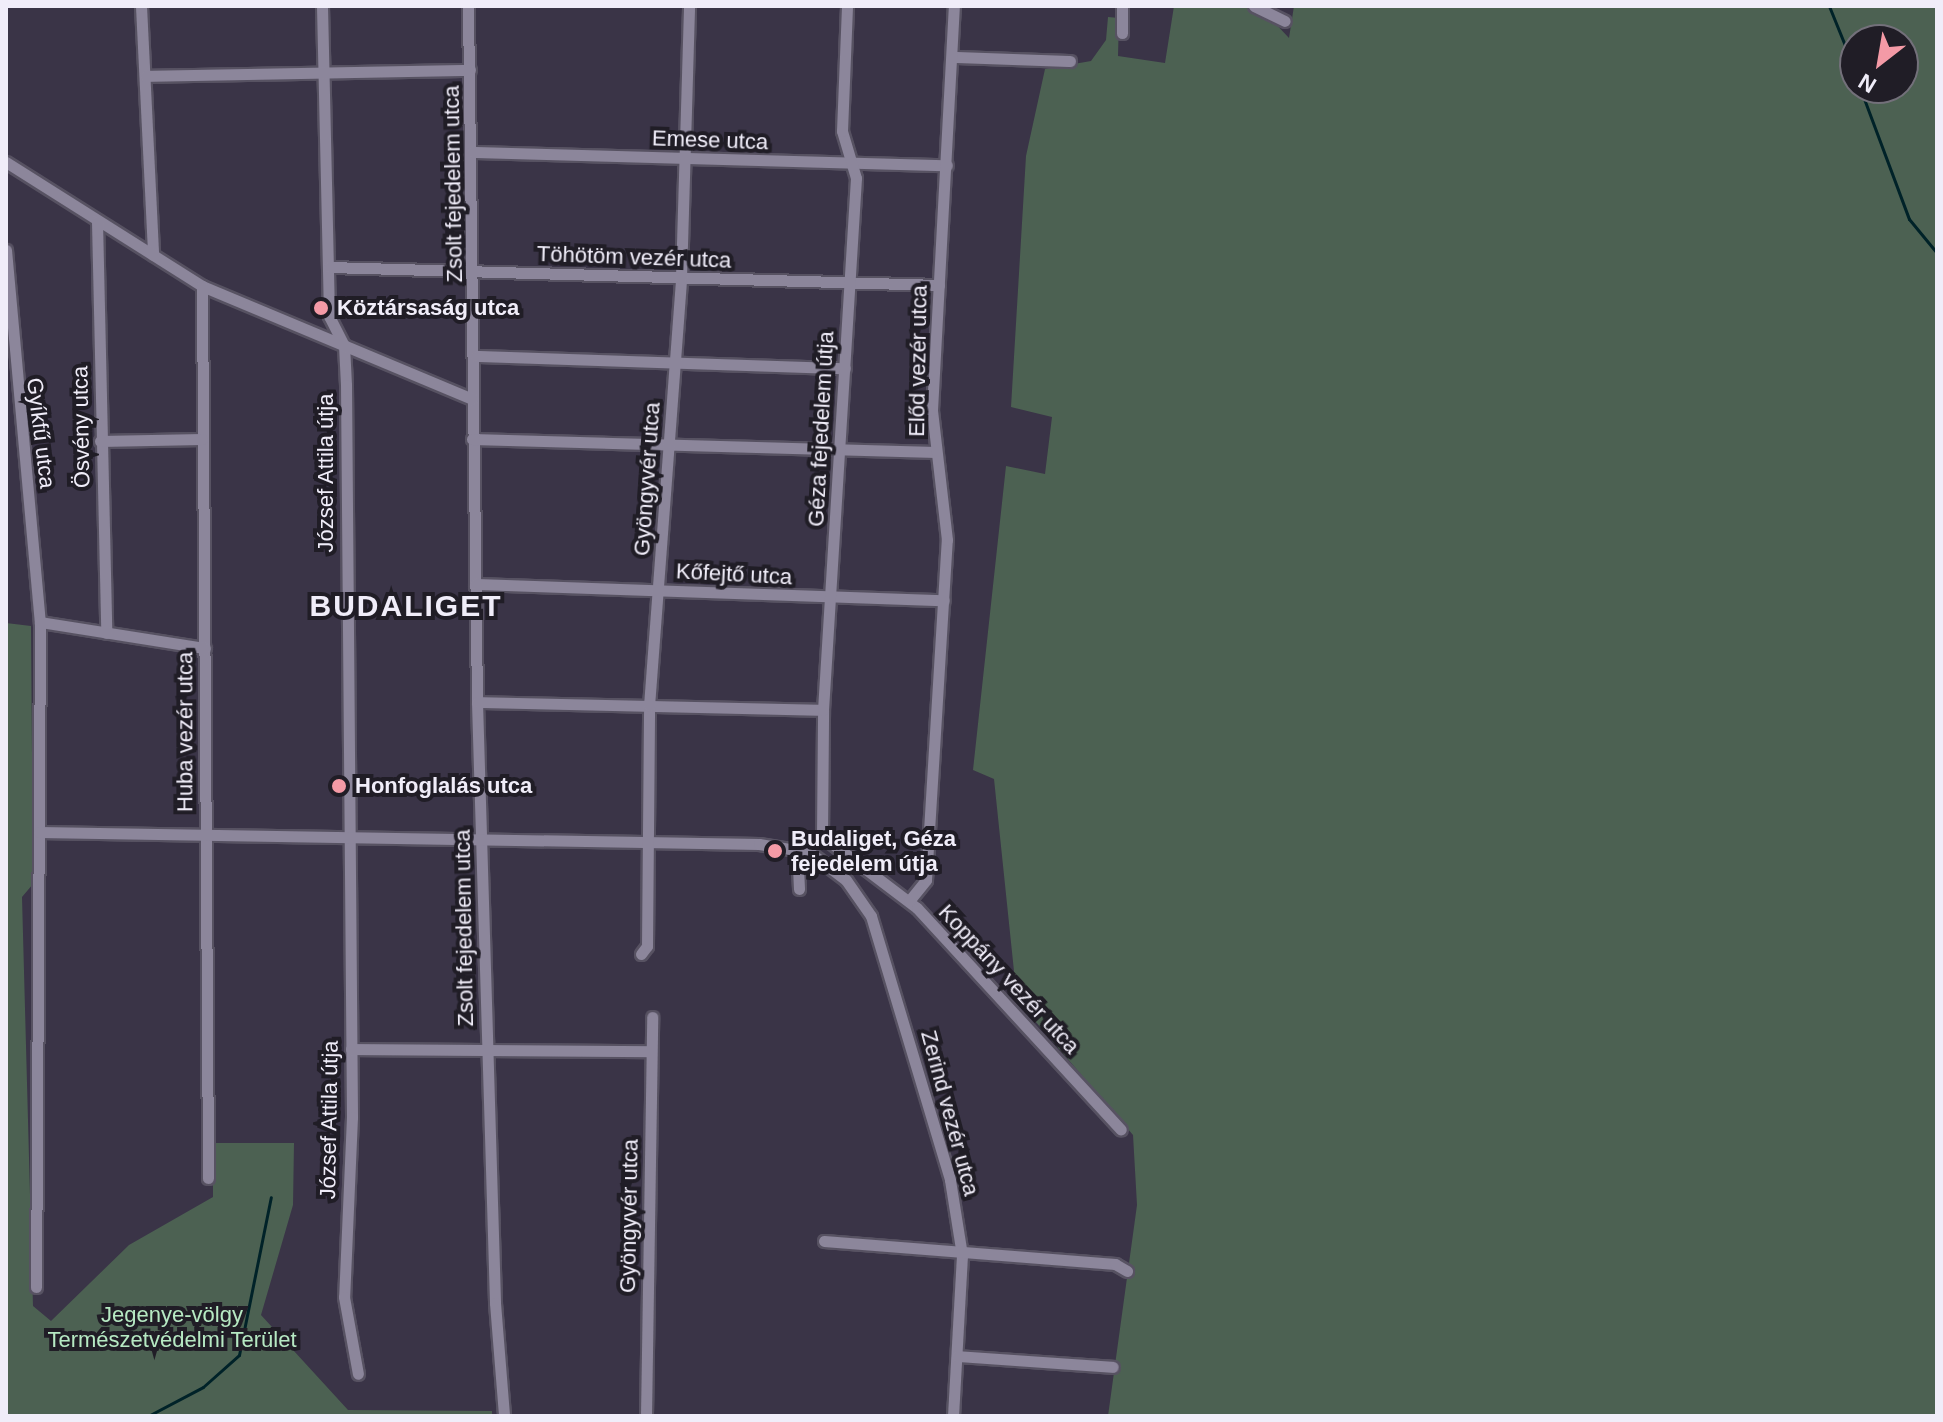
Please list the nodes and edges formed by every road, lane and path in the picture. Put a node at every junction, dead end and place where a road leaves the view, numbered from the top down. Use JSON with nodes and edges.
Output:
{"nodes":[{"id":1,"x":141,"y":6,"type":"edge"},
{"id":2,"x":322,"y":6,"type":"edge"},
{"id":3,"x":468,"y":6,"type":"edge"},
{"id":4,"x":689,"y":6,"type":"edge"},
{"id":5,"x":847,"y":6,"type":"edge"},
{"id":6,"x":954,"y":6,"type":"edge"},
{"id":7,"x":1122,"y":6,"type":"edge"},
{"id":8,"x":1254,"y":6,"type":"edge"},
{"id":9,"x":1285,"y":21,"type":"dead end"},
{"id":10,"x":1122,"y":33,"type":"dead end"},
{"id":11,"x":955,"y":57,"type":"junction"},
{"id":12,"x":1070,"y":61,"type":"dead end"},
{"id":13,"x":470,"y":70,"type":"junction"},
{"id":14,"x":322,"y":74,"type":"junction"},
{"id":15,"x":145,"y":76,"type":"junction"},
{"id":16,"x":472,"y":152,"type":"junction"},
{"id":17,"x":685,"y":159,"type":"junction"},
{"id":18,"x":6,"y":162,"type":"edge"},
{"id":19,"x":852,"y":163,"type":"junction"},
{"id":20,"x":947,"y":165,"type":"junction"},
{"id":21,"x":97,"y":221,"type":"junction"},
{"id":22,"x":6,"y":250,"type":"edge"},
{"id":23,"x":153,"y":255,"type":"junction"},
{"id":24,"x":329,"y":267,"type":"junction"},
{"id":25,"x":475,"y":272,"type":"junction"},
{"id":26,"x":681,"y":278,"type":"junction"},
{"id":27,"x":849,"y":283,"type":"junction"},
{"id":28,"x":939,"y":285,"type":"junction"},
{"id":29,"x":202,"y":286,"type":"junction"},
{"id":30,"x":344,"y":345,"type":"junction"},
{"id":31,"x":9,"y":347,"type":"edge"},
{"id":32,"x":477,"y":356,"type":"junction"},
{"id":33,"x":675,"y":363,"type":"junction"},
{"id":34,"x":845,"y":368,"type":"junction"},
{"id":35,"x":472,"y":399,"type":"junction"},
{"id":36,"x":202,"y":439,"type":"junction"},
{"id":37,"x":472,"y":439,"type":"junction"},
{"id":38,"x":100,"y":441,"type":"junction"},
{"id":39,"x":669,"y":445,"type":"junction"},
{"id":40,"x":839,"y":447,"type":"junction"},
{"id":41,"x":936,"y":452,"type":"junction"},
{"id":42,"x":475,"y":584,"type":"junction"},
{"id":43,"x":658,"y":591,"type":"junction"},
{"id":44,"x":832,"y":598,"type":"junction"},
{"id":45,"x":944,"y":600,"type":"junction"},
{"id":46,"x":40,"y":622,"type":"junction"},
{"id":47,"x":106,"y":633,"type":"junction"},
{"id":48,"x":205,"y":648,"type":"junction"},
{"id":49,"x":477,"y":702,"type":"junction"},
{"id":50,"x":649,"y":706,"type":"junction"},
{"id":51,"x":823,"y":710,"type":"junction"},
{"id":52,"x":39,"y":832,"type":"junction"},
{"id":53,"x":205,"y":836,"type":"junction"},
{"id":54,"x":822,"y":836,"type":"junction"},
{"id":55,"x":347,"y":837,"type":"junction"},
{"id":56,"x":482,"y":839,"type":"junction"},
{"id":57,"x":648,"y":842,"type":"junction"},
{"id":58,"x":797,"y":846,"type":"junction"},
{"id":59,"x":809,"y":852,"type":"junction"},
{"id":60,"x":799,"y":889,"type":"dead end"},
{"id":61,"x":909,"y":901,"type":"junction"},
{"id":62,"x":641,"y":954,"type":"dead end"},
{"id":63,"x":652,"y":1017,"type":"dead end"},
{"id":64,"x":351,"y":1049,"type":"junction"},
{"id":65,"x":487,"y":1049,"type":"junction"},
{"id":66,"x":650,"y":1051,"type":"junction"},
{"id":67,"x":1121,"y":1130,"type":"dead end"},
{"id":68,"x":208,"y":1178,"type":"dead end"},
{"id":69,"x":824,"y":1241,"type":"dead end"},
{"id":70,"x":962,"y":1255,"type":"junction"},
{"id":71,"x":1127,"y":1271,"type":"dead end"},
{"id":72,"x":36,"y":1287,"type":"dead end"},
{"id":73,"x":957,"y":1356,"type":"junction"},
{"id":74,"x":1113,"y":1367,"type":"dead end"},
{"id":75,"x":358,"y":1374,"type":"dead end"},
{"id":76,"x":504,"y":1416,"type":"edge"},
{"id":77,"x":646,"y":1416,"type":"edge"},
{"id":78,"x":953,"y":1416,"type":"edge"}],
"edges":[{"from":1,"to":15,"type":"street"},
{"from":2,"to":14,"type":"street","name":"József Attila útja"},
{"from":3,"to":13,"type":"street","name":"Zsolt fejedelem utca"},
{"from":4,"to":17,"type":"street","name":"Gyöngyvér utca"},
{"from":5,"to":19,"type":"street","name":"Géza fejedelem útja"},
{"from":6,"to":11,"type":"street","name":"Előd vezér utca"},
{"from":7,"to":10,"type":"street"},
{"from":8,"to":9,"type":"street"},
{"from":11,"to":12,"type":"street"},
{"from":11,"to":20,"type":"street","name":"Előd vezér utca"},
{"from":13,"to":14,"type":"street"},
{"from":13,"to":16,"type":"street","name":"Zsolt fejedelem utca"},
{"from":14,"to":15,"type":"street"},
{"from":14,"to":24,"type":"street","name":"József Attila útja"},
{"from":15,"to":23,"type":"street"},
{"from":16,"to":17,"type":"street","name":"Emese utca"},
{"from":16,"to":25,"type":"street","name":"Zsolt fejedelem utca"},
{"from":17,"to":19,"type":"street","name":"Emese utca"},
{"from":17,"to":26,"type":"street","name":"Gyöngyvér utca"},
{"from":18,"to":21,"type":"street"},
{"from":19,"to":20,"type":"street","name":"Emese utca"},
{"from":19,"to":27,"type":"street","name":"Géza fejedelem útja"},
{"from":20,"to":28,"type":"street","name":"Előd vezér utca"},
{"from":21,"to":23,"type":"street"},
{"from":21,"to":38,"type":"street","name":"Ösvény utca"},
{"from":22,"to":31,"type":"street","name":"Gyíkfű utca"},
{"from":23,"to":29,"type":"street"},
{"from":24,"to":25,"type":"street","name":"Töhötöm vezér utca"},
{"from":24,"to":30,"type":"street","name":"József Attila útja"},
{"from":25,"to":26,"type":"street","name":"Töhötöm vezér utca"},
{"from":25,"to":32,"type":"street","name":"Zsolt fejedelem utca"},
{"from":26,"to":27,"type":"street","name":"Töhötöm vezér utca"},
{"from":26,"to":33,"type":"street","name":"Gyöngyvér utca"},
{"from":27,"to":28,"type":"street","name":"Töhötöm vezér utca"},
{"from":27,"to":34,"type":"street","name":"Géza fejedelem útja"},
{"from":28,"to":41,"type":"street","name":"Előd vezér utca"},
{"from":29,"to":30,"type":"street"},
{"from":29,"to":36,"type":"street","name":"Huba vezér utca"},
{"from":30,"to":35,"type":"street"},
{"from":30,"to":55,"type":"street","name":"József Attila útja"},
{"from":31,"to":46,"type":"street","name":"Gyíkfű utca"},
{"from":32,"to":33,"type":"street"},
{"from":32,"to":35,"type":"street","name":"Zsolt fejedelem utca"},
{"from":33,"to":34,"type":"street"},
{"from":33,"to":39,"type":"street","name":"Gyöngyvér utca"},
{"from":34,"to":40,"type":"street","name":"Géza fejedelem útja"},
{"from":35,"to":37,"type":"street","name":"Zsolt fejedelem utca"},
{"from":36,"to":38,"type":"street"},
{"from":36,"to":48,"type":"street","name":"Huba vezér utca"},
{"from":37,"to":39,"type":"street"},
{"from":37,"to":42,"type":"street","name":"Zsolt fejedelem utca"},
{"from":38,"to":47,"type":"street","name":"Ösvény utca"},
{"from":39,"to":40,"type":"street"},
{"from":39,"to":43,"type":"street","name":"Gyöngyvér utca"},
{"from":40,"to":41,"type":"street"},
{"from":40,"to":44,"type":"street","name":"Géza fejedelem útja"},
{"from":41,"to":45,"type":"street","name":"Előd vezér utca"},
{"from":42,"to":43,"type":"street","name":"Kőfejtő utca"},
{"from":42,"to":49,"type":"street","name":"Zsolt fejedelem utca"},
{"from":43,"to":44,"type":"street","name":"Kőfejtő utca"},
{"from":43,"to":50,"type":"street","name":"Gyöngyvér utca"},
{"from":44,"to":45,"type":"street","name":"Kőfejtő utca"},
{"from":44,"to":51,"type":"street","name":"Géza fejedelem útja"},
{"from":45,"to":61,"type":"street","name":"Előd vezér utca"},
{"from":46,"to":47,"type":"street"},
{"from":46,"to":52,"type":"street","name":"Gyíkfű utca"},
{"from":47,"to":48,"type":"street"},
{"from":48,"to":53,"type":"street","name":"Huba vezér utca"},
{"from":49,"to":50,"type":"street"},
{"from":49,"to":56,"type":"street","name":"Zsolt fejedelem utca"},
{"from":50,"to":51,"type":"street"},
{"from":50,"to":57,"type":"street","name":"Gyöngyvér utca"},
{"from":51,"to":54,"type":"street","name":"Géza fejedelem útja"},
{"from":52,"to":53,"type":"street"},
{"from":52,"to":72,"type":"street","name":"Gyíkfű utca"},
{"from":53,"to":55,"type":"street"},
{"from":53,"to":68,"type":"street","name":"Huba vezér utca"},
{"from":54,"to":59,"type":"street"},
{"from":54,"to":61,"type":"street","name":"Koppány vezér utca"},
{"from":55,"to":56,"type":"street"},
{"from":55,"to":64,"type":"street","name":"József Attila útja"},
{"from":56,"to":57,"type":"street"},
{"from":56,"to":65,"type":"street","name":"Zsolt fejedelem utca"},
{"from":57,"to":58,"type":"street"},
{"from":57,"to":62,"type":"street","name":"Gyöngyvér utca"},
{"from":58,"to":59,"type":"street"},
{"from":58,"to":60,"type":"street"},
{"from":59,"to":70,"type":"street","name":"Zerind vezér utca"},
{"from":61,"to":67,"type":"street","name":"Koppány vezér utca"},
{"from":63,"to":66,"type":"street","name":"Gyöngyvér utca"},
{"from":64,"to":65,"type":"street"},
{"from":64,"to":75,"type":"street","name":"József Attila útja"},
{"from":65,"to":66,"type":"street"},
{"from":65,"to":76,"type":"street","name":"Zsolt fejedelem utca"},
{"from":66,"to":77,"type":"street","name":"Gyöngyvér utca"},
{"from":69,"to":70,"type":"street"},
{"from":70,"to":71,"type":"street"},
{"from":70,"to":73,"type":"street","name":"Zerind vezér utca"},
{"from":73,"to":74,"type":"street"},
{"from":73,"to":78,"type":"street","name":"Zerind vezér utca"}]}
